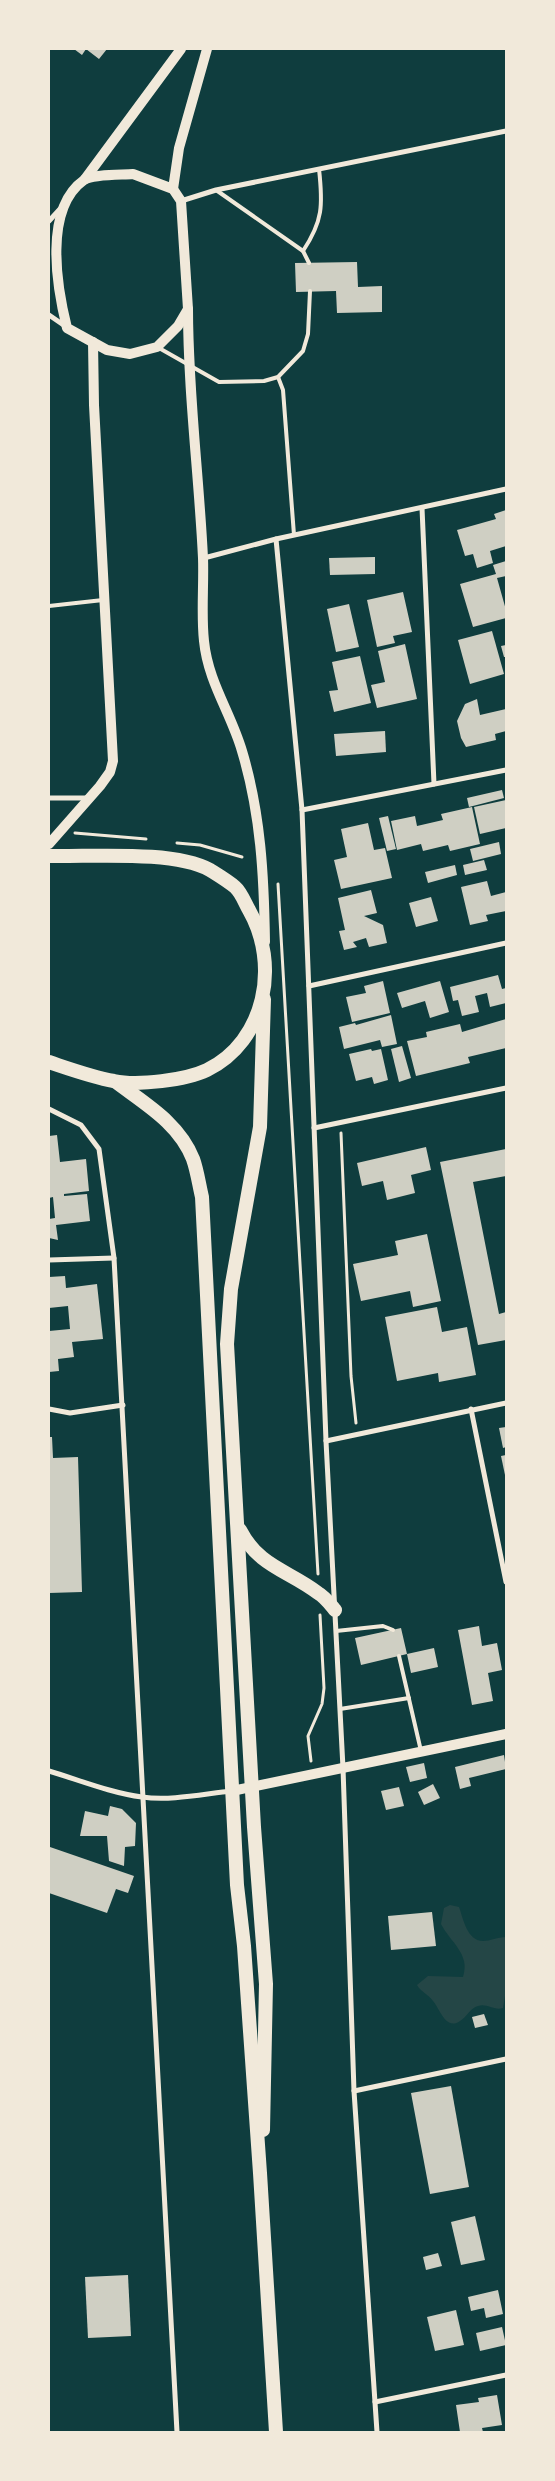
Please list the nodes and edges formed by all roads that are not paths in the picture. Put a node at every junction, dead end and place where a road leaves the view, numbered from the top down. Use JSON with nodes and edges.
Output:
{"nodes":[{"id":1,"x":181,"y":49,"type":"edge"},
{"id":2,"x":207,"y":49,"type":"edge"},
{"id":3,"x":506,"y":131,"type":"edge"},
{"id":4,"x":319,"y":169,"type":"junction"},
{"id":5,"x":85,"y":179,"type":"junction"},
{"id":6,"x":173,"y":189,"type":"junction"},
{"id":7,"x":216,"y":190,"type":"junction"},
{"id":8,"x":181,"y":201,"type":"junction"},
{"id":9,"x":66,"y":202,"type":"junction"},
{"id":10,"x":49,"y":221,"type":"edge"},
{"id":11,"x":304,"y":251,"type":"junction"},
{"id":12,"x":309,"y":263,"type":"dead end"},
{"id":13,"x":310,"y":291,"type":"dead end"},
{"id":14,"x":188,"y":309,"type":"junction"},
{"id":15,"x":49,"y":315,"type":"edge"},
{"id":16,"x":68,"y":328,"type":"junction"},
{"id":17,"x":93,"y":342,"type":"junction"},
{"id":18,"x":157,"y":347,"type":"junction"},
{"id":19,"x":188,"y":365,"type":"junction"},
{"id":20,"x":278,"y":377,"type":"junction"},
{"id":21,"x":506,"y":489,"type":"edge"},
{"id":22,"x":422,"y":508,"type":"junction"},
{"id":23,"x":294,"y":535,"type":"junction"},
{"id":24,"x":276,"y":539,"type":"junction"},
{"id":25,"x":203,"y":558,"type":"junction"},
{"id":26,"x":103,"y":600,"type":"junction"},
{"id":27,"x":49,"y":606,"type":"edge"},
{"id":28,"x":506,"y":770,"type":"edge"},
{"id":29,"x":434,"y":784,"type":"junction"},
{"id":30,"x":49,"y":798,"type":"edge"},
{"id":31,"x":90,"y":798,"type":"junction"},
{"id":32,"x":302,"y":810,"type":"junction"},
{"id":33,"x":49,"y":844,"type":"edge"},
{"id":34,"x":49,"y":856,"type":"edge"},
{"id":35,"x":506,"y":943,"type":"edge"},
{"id":36,"x":265,"y":963,"type":"junction"},
{"id":37,"x":309,"y":986,"type":"junction"},
{"id":38,"x":264,"y":999,"type":"junction"},
{"id":39,"x":49,"y":1062,"type":"edge"},
{"id":40,"x":116,"y":1082,"type":"junction"},
{"id":41,"x":506,"y":1088,"type":"edge"},
{"id":42,"x":49,"y":1109,"type":"edge"},
{"id":43,"x":314,"y":1128,"type":"junction"},
{"id":44,"x":114,"y":1258,"type":"junction"},
{"id":45,"x":49,"y":1260,"type":"edge"},
{"id":46,"x":506,"y":1403,"type":"edge"},
{"id":47,"x":123,"y":1405,"type":"junction"},
{"id":48,"x":49,"y":1410,"type":"edge"},
{"id":49,"x":471,"y":1410,"type":"junction"},
{"id":50,"x":326,"y":1441,"type":"junction"},
{"id":51,"x":237,"y":1524,"type":"junction"},
{"id":52,"x":506,"y":1582,"type":"edge"},
{"id":53,"x":335,"y":1610,"type":"junction"},
{"id":54,"x":393,"y":1630,"type":"dead end"},
{"id":55,"x":336,"y":1631,"type":"junction"},
{"id":56,"x":399,"y":1656,"type":"dead end"},
{"id":57,"x":409,"y":1698,"type":"junction"},
{"id":58,"x":340,"y":1709,"type":"junction"},
{"id":59,"x":506,"y":1734,"type":"edge"},
{"id":60,"x":421,"y":1752,"type":"junction"},
{"id":61,"x":343,"y":1768,"type":"junction"},
{"id":62,"x":49,"y":1771,"type":"edge"},
{"id":63,"x":252,"y":1787,"type":"junction"},
{"id":64,"x":232,"y":1791,"type":"junction"},
{"id":65,"x":144,"y":1797,"type":"junction"},
{"id":66,"x":506,"y":2059,"type":"edge"},
{"id":67,"x":354,"y":2091,"type":"junction"},
{"id":68,"x":260,"y":2173,"type":"junction"},
{"id":69,"x":506,"y":2374,"type":"edge"},
{"id":70,"x":375,"y":2402,"type":"junction"},
{"id":71,"x":177,"y":2432,"type":"edge"},
{"id":72,"x":276,"y":2432,"type":"edge"},
{"id":73,"x":377,"y":2432,"type":"edge"}],
"edges":[{"from":1,"to":5,"type":"main road"},
{"from":2,"to":6,"type":"main road"},
{"from":3,"to":4,"type":"street"},
{"from":4,"to":7,"type":"street"},
{"from":4,"to":11,"type":"lane"},
{"from":5,"to":6,"type":"main road"},
{"from":5,"to":9,"type":"main road"},
{"from":6,"to":8,"type":"main road"},
{"from":7,"to":8,"type":"street"},
{"from":7,"to":11,"type":"lane"},
{"from":8,"to":14,"type":"main road"},
{"from":9,"to":10,"type":"street"},
{"from":9,"to":16,"type":"main road"},
{"from":11,"to":12,"type":"lane"},
{"from":13,"to":20,"type":"lane"},
{"from":14,"to":18,"type":"main road"},
{"from":14,"to":19,"type":"main road"},
{"from":15,"to":16,"type":"street"},
{"from":16,"to":17,"type":"main road"},
{"from":17,"to":18,"type":"main road"},
{"from":17,"to":26,"type":"main road"},
{"from":18,"to":19,"type":"lane"},
{"from":19,"to":20,"type":"lane"},
{"from":19,"to":25,"type":"main road"},
{"from":20,"to":23,"type":"lane"},
{"from":21,"to":22,"type":"street"},
{"from":22,"to":23,"type":"street"},
{"from":22,"to":29,"type":"street"},
{"from":23,"to":24,"type":"street"},
{"from":24,"to":25,"type":"street"},
{"from":24,"to":32,"type":"street"},
{"from":25,"to":36,"type":"main road"},
{"from":26,"to":27,"type":"lane"},
{"from":26,"to":31,"type":"main road"},
{"from":28,"to":29,"type":"street"},
{"from":29,"to":32,"type":"street"},
{"from":30,"to":31,"type":"street"},
{"from":31,"to":33,"type":"main road"},
{"from":32,"to":37,"type":"street"},
{"from":34,"to":36,"type":"highway"},
{"from":35,"to":37,"type":"street"},
{"from":36,"to":38,"type":"highway"},
{"from":37,"to":43,"type":"street"},
{"from":38,"to":40,"type":"highway"},
{"from":38,"to":51,"type":"highway"},
{"from":39,"to":40,"type":"highway"},
{"from":40,"to":64,"type":"highway"},
{"from":41,"to":43,"type":"street"},
{"from":42,"to":44,"type":"street"},
{"from":43,"to":50,"type":"street"},
{"from":44,"to":45,"type":"street"},
{"from":44,"to":47,"type":"street"},
{"from":46,"to":49,"type":"street"},
{"from":47,"to":48,"type":"street"},
{"from":47,"to":65,"type":"street"},
{"from":49,"to":50,"type":"street"},
{"from":49,"to":52,"type":"street"},
{"from":50,"to":53,"type":"street"},
{"from":51,"to":53,"type":"highway"},
{"from":51,"to":63,"type":"highway"},
{"from":53,"to":55,"type":"street"},
{"from":54,"to":55,"type":"lane"},
{"from":55,"to":58,"type":"street"},
{"from":56,"to":57,"type":"lane"},
{"from":57,"to":58,"type":"lane"},
{"from":57,"to":60,"type":"lane"},
{"from":58,"to":61,"type":"street"},
{"from":59,"to":60,"type":"main road"},
{"from":60,"to":61,"type":"main road"},
{"from":61,"to":63,"type":"main road"},
{"from":61,"to":67,"type":"street"},
{"from":62,"to":65,"type":"street"},
{"from":63,"to":64,"type":"main road"},
{"from":63,"to":68,"type":"highway"},
{"from":64,"to":65,"type":"street"},
{"from":64,"to":68,"type":"highway"},
{"from":65,"to":71,"type":"street"},
{"from":66,"to":67,"type":"street"},
{"from":67,"to":70,"type":"street"},
{"from":68,"to":72,"type":"highway"},
{"from":69,"to":70,"type":"street"},
{"from":70,"to":73,"type":"street"}]}
